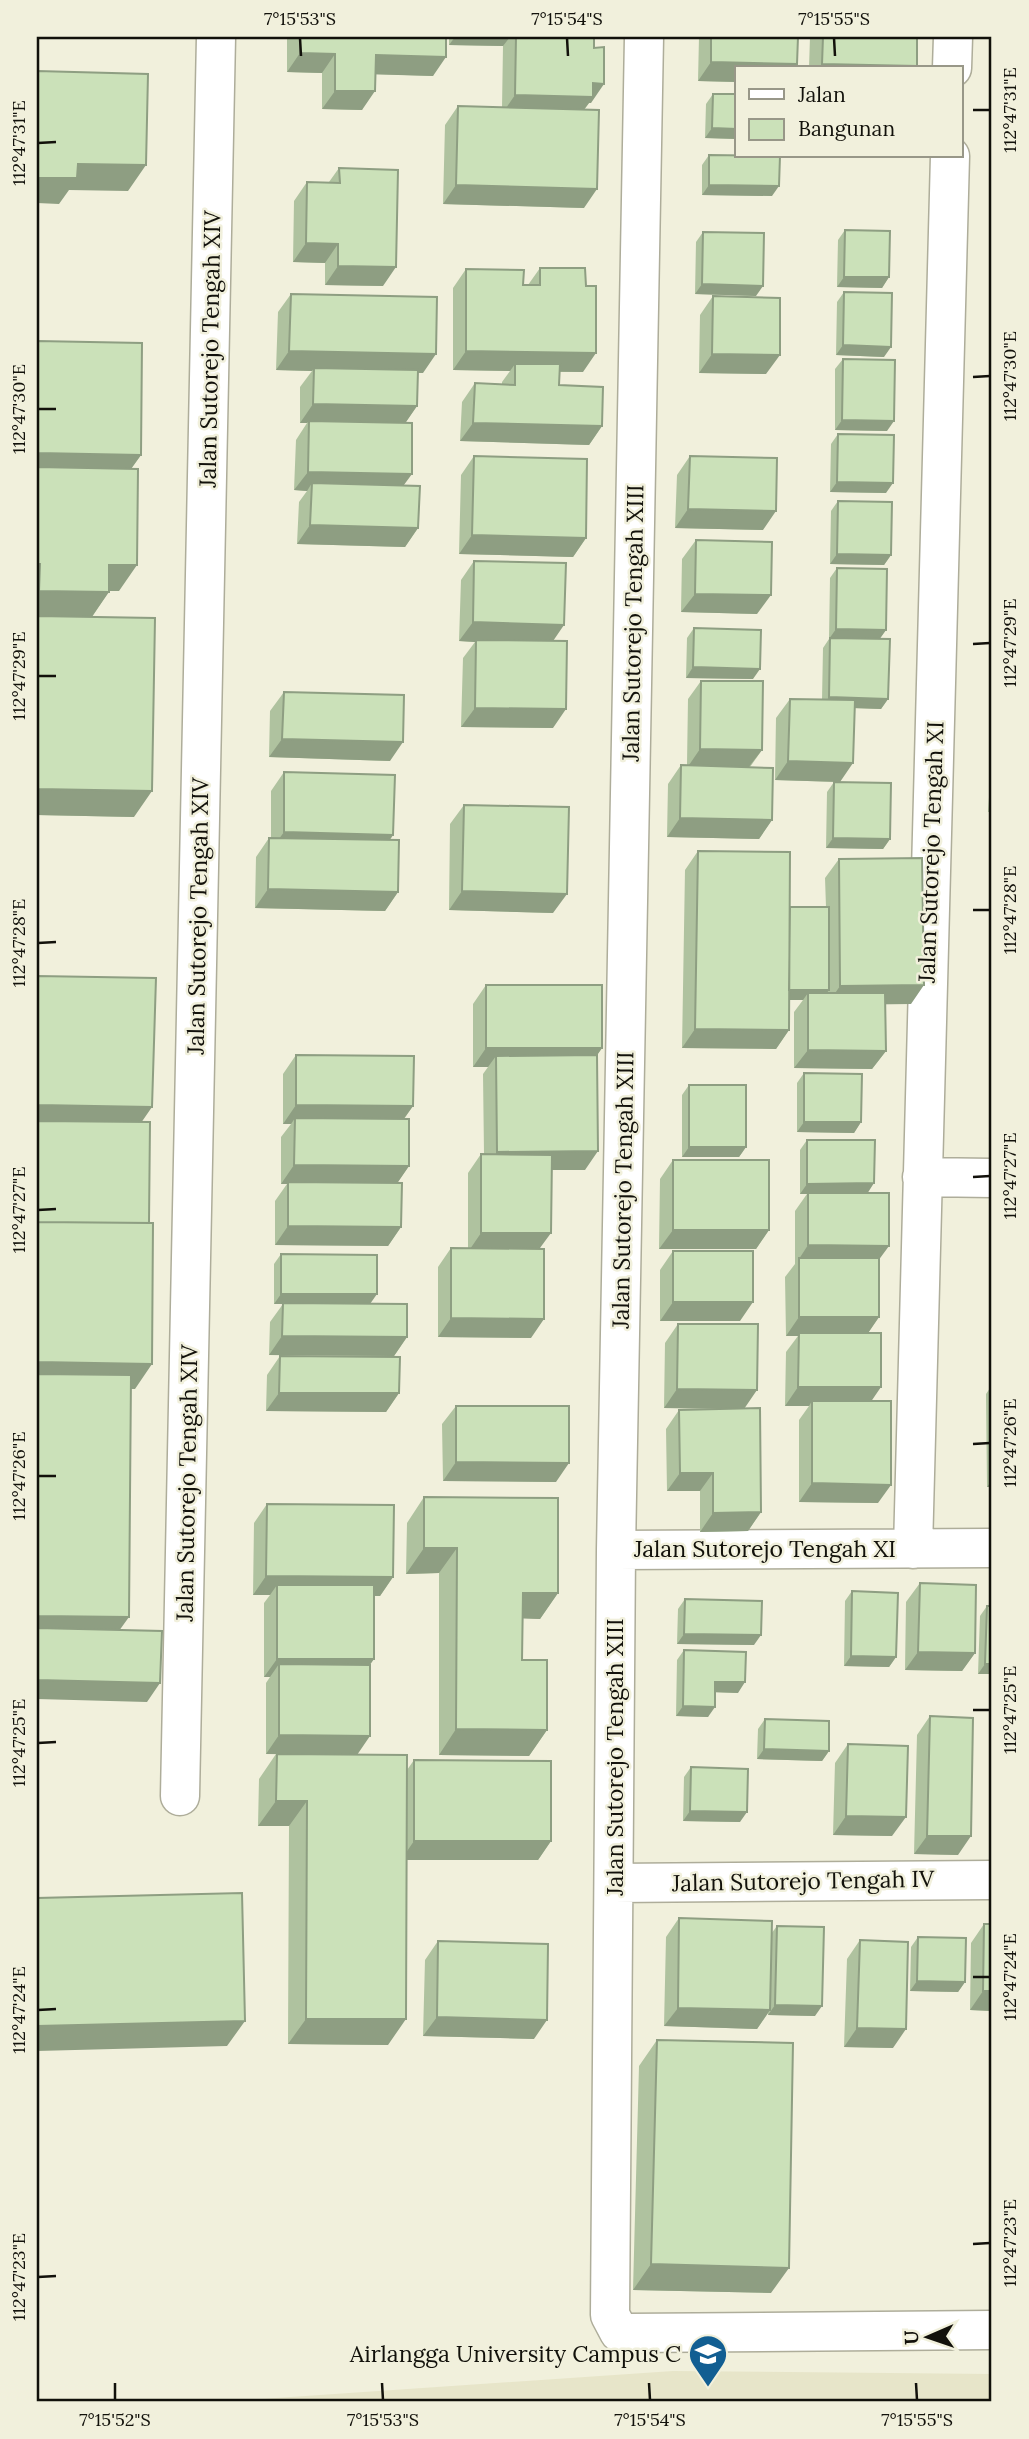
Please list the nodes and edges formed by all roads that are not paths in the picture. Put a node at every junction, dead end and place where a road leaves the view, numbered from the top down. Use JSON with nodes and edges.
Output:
{"nodes":[{"id":1,"x":216,"y":37,"type":"edge"},
{"id":2,"x":644,"y":37,"type":"edge"},
{"id":3,"x":953,"y":37,"type":"edge"},
{"id":4,"x":952,"y":66,"type":"edge"},
{"id":5,"x":950,"y":158,"type":"edge"},
{"id":6,"x":922,"y":1177,"type":"junction"},
{"id":7,"x":992,"y":1178,"type":"edge"},
{"id":8,"x":992,"y":1548,"type":"edge"},
{"id":9,"x":913,"y":1549,"type":"junction"},
{"id":10,"x":616,"y":1550,"type":"junction"},
{"id":11,"x":180,"y":1796,"type":"dead end"},
{"id":12,"x":992,"y":1880,"type":"edge"},
{"id":13,"x":614,"y":1883,"type":"junction"},
{"id":14,"x":992,"y":2330,"type":"edge"}],
"edges":[{"from":1,"to":11,"type":"street","name":"Jalan Sutorejo Tengah XIV"},
{"from":2,"to":10,"type":"street","name":"Jalan Sutorejo Tengah XIII"},
{"from":3,"to":4,"type":"street"},
{"from":5,"to":6,"type":"street","name":"Jalan Sutorejo Tengah XI"},
{"from":6,"to":7,"type":"street"},
{"from":6,"to":9,"type":"street","name":"Jalan Sutorejo Tengah XI"},
{"from":8,"to":9,"type":"street","name":"Jalan Sutorejo Tengah XI"},
{"from":9,"to":10,"type":"street","name":"Jalan Sutorejo Tengah XI"},
{"from":10,"to":13,"type":"street","name":"Jalan Sutorejo Tengah XIII"},
{"from":12,"to":13,"type":"street","name":"Jalan Sutorejo Tengah IV"},
{"from":13,"to":14,"type":"street","name":"Jalan Sutorejo Tengah XIII"}]}
